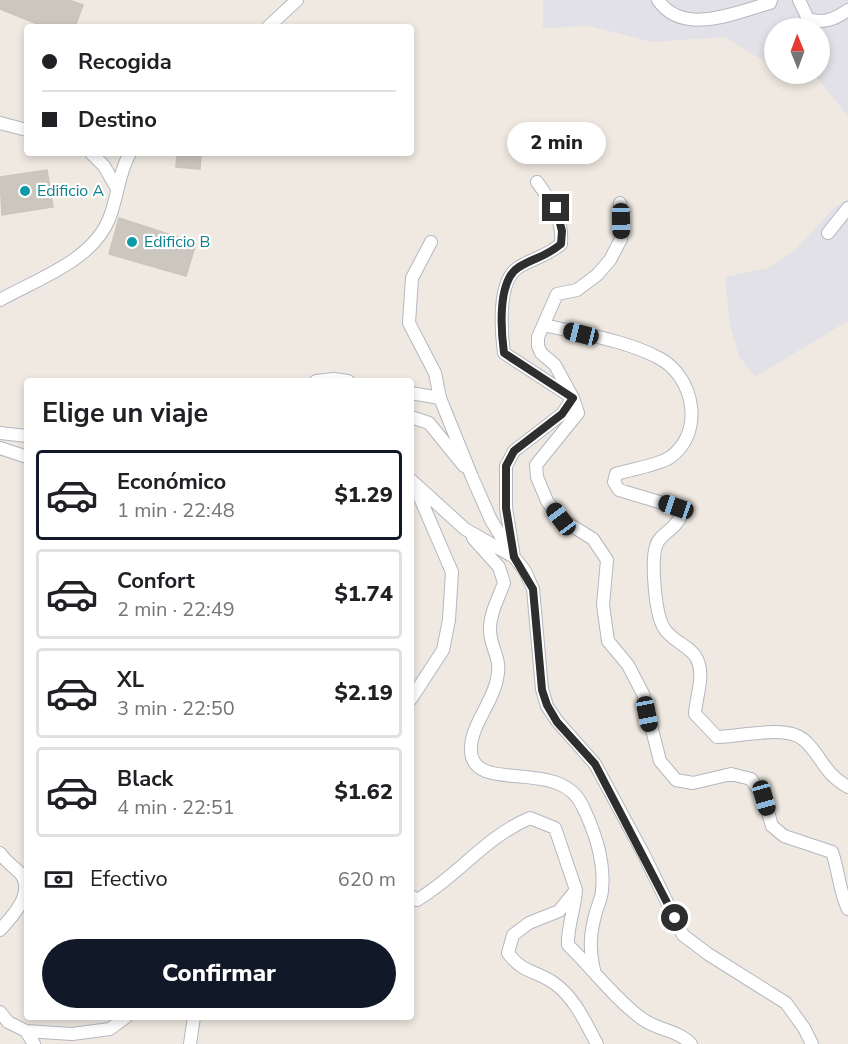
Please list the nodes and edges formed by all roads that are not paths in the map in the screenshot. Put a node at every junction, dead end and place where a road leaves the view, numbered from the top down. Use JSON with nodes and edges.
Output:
{"nodes":[{"id":1,"x":285,"y":0,"type":"edge"},
{"id":2,"x":297,"y":0,"type":"edge"},
{"id":3,"x":658,"y":0,"type":"edge"},
{"id":4,"x":771,"y":0,"type":"edge"},
{"id":5,"x":799,"y":0,"type":"edge"},
{"id":6,"x":848,"y":10,"type":"edge"},
{"id":7,"x":272,"y":24,"type":"edge"},
{"id":8,"x":0,"y":123,"type":"edge"},
{"id":9,"x":24,"y":129,"type":"edge"},
{"id":10,"x":94,"y":156,"type":"edge"},
{"id":11,"x":129,"y":156,"type":"edge"},
{"id":12,"x":537,"y":182,"type":"dead end"},
{"id":13,"x":116,"y":187,"type":"junction"},
{"id":14,"x":620,"y":203,"type":"dead end"},
{"id":15,"x":848,"y":208,"type":"edge"},
{"id":16,"x":828,"y":233,"type":"dead end"},
{"id":17,"x":431,"y":242,"type":"dead end"},
{"id":18,"x":0,"y":300,"type":"edge"},
{"id":19,"x":544,"y":325,"type":"junction"},
{"id":20,"x":414,"y":394,"type":"edge"},
{"id":21,"x":440,"y":398,"type":"junction"},
{"id":22,"x":573,"y":398,"type":"junction"},
{"id":23,"x":414,"y":418,"type":"edge"},
{"id":24,"x":0,"y":434,"type":"edge"},
{"id":25,"x":24,"y":436,"type":"edge"},
{"id":26,"x":0,"y":448,"type":"edge"},
{"id":27,"x":24,"y":456,"type":"edge"},
{"id":28,"x":472,"y":477,"type":"junction"},
{"id":29,"x":414,"y":482,"type":"edge"},
{"id":30,"x":414,"y":485,"type":"edge"},
{"id":31,"x":465,"y":529,"type":"junction"},
{"id":32,"x":514,"y":557,"type":"junction"},
{"id":33,"x":414,"y":694,"type":"edge"},
{"id":34,"x":848,"y":787,"type":"edge"},
{"id":35,"x":0,"y":853,"type":"edge"},
{"id":36,"x":24,"y":883,"type":"edge"},
{"id":37,"x":576,"y":890,"type":"junction"},
{"id":38,"x":24,"y":894,"type":"edge"},
{"id":39,"x":414,"y":898,"type":"edge"},
{"id":40,"x":848,"y":909,"type":"edge"},
{"id":41,"x":0,"y":930,"type":"edge"},
{"id":42,"x":594,"y":970,"type":"junction"},
{"id":43,"x":0,"y":1012,"type":"edge"},
{"id":44,"x":122,"y":1020,"type":"edge"},
{"id":45,"x":194,"y":1020,"type":"edge"},
{"id":46,"x":26,"y":1030,"type":"junction"},
{"id":47,"x":34,"y":1044,"type":"edge"},
{"id":48,"x":190,"y":1044,"type":"edge"},
{"id":49,"x":597,"y":1044,"type":"edge"},
{"id":50,"x":691,"y":1044,"type":"edge"},
{"id":51,"x":812,"y":1044,"type":"edge"}],
"edges":[{"from":1,"to":7,"type":"street"},
{"from":2,"to":7,"type":"street"},
{"from":3,"to":4,"type":"street"},
{"from":5,"to":6,"type":"street"},
{"from":8,"to":9,"type":"street"},
{"from":10,"to":13,"type":"street"},
{"from":11,"to":13,"type":"street"},
{"from":12,"to":22,"type":"street"},
{"from":13,"to":18,"type":"street"},
{"from":14,"to":19,"type":"street"},
{"from":15,"to":16,"type":"street"},
{"from":17,"to":21,"type":"street"},
{"from":19,"to":22,"type":"street"},
{"from":19,"to":34,"type":"street"},
{"from":20,"to":21,"type":"street"},
{"from":21,"to":28,"type":"street"},
{"from":22,"to":32,"type":"street"},
{"from":22,"to":40,"type":"street"},
{"from":23,"to":28,"type":"street"},
{"from":24,"to":25,"type":"street"},
{"from":26,"to":27,"type":"street"},
{"from":28,"to":32,"type":"street"},
{"from":29,"to":31,"type":"street"},
{"from":30,"to":33,"type":"street"},
{"from":31,"to":32,"type":"street"},
{"from":31,"to":42,"type":"street"},
{"from":32,"to":51,"type":"street"},
{"from":35,"to":36,"type":"street"},
{"from":37,"to":39,"type":"street"},
{"from":37,"to":42,"type":"street"},
{"from":37,"to":49,"type":"street"},
{"from":38,"to":41,"type":"street"},
{"from":42,"to":50,"type":"street"},
{"from":43,"to":46,"type":"street"},
{"from":44,"to":46,"type":"street"},
{"from":45,"to":48,"type":"street"},
{"from":46,"to":47,"type":"street"}]}
